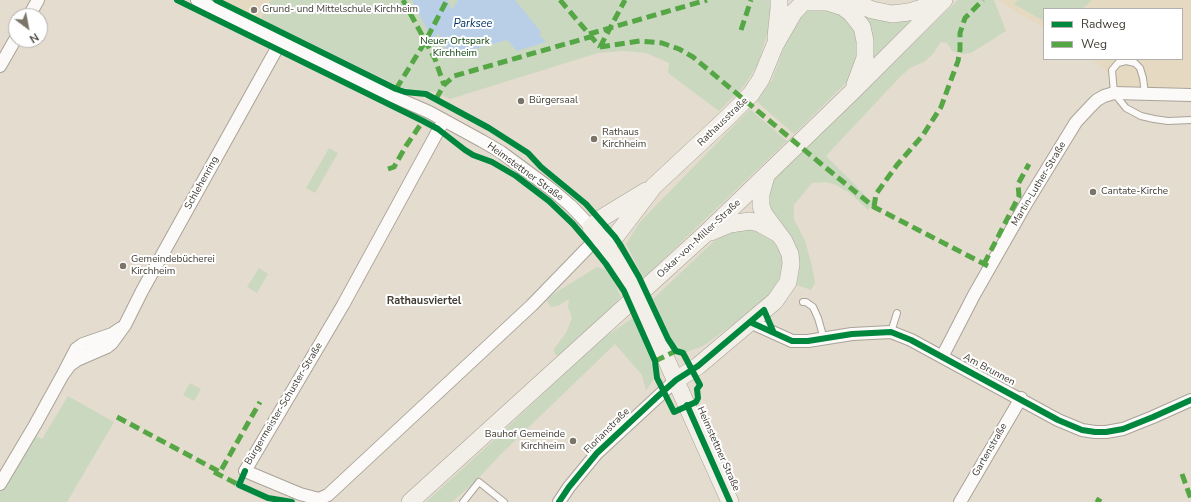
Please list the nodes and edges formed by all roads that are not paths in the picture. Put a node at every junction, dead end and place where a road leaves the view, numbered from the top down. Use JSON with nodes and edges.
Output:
{"nodes":[{"id":1,"x":197,"y":0,"type":"edge"},
{"id":2,"x":780,"y":0,"type":"edge"},
{"id":3,"x":850,"y":0,"type":"edge"},
{"id":4,"x":944,"y":0,"type":"edge"},
{"id":5,"x":806,"y":2,"type":"edge"},
{"id":6,"x":280,"y":41,"type":"junction"},
{"id":7,"x":775,"y":45,"type":"junction"},
{"id":8,"x":10,"y":48,"type":"edge"},
{"id":9,"x":0,"y":66,"type":"edge"},
{"id":10,"x":852,"y":92,"type":"junction"},
{"id":11,"x":1114,"y":93,"type":"junction"},
{"id":12,"x":1145,"y":94,"type":"junction"},
{"id":13,"x":1191,"y":95,"type":"edge"},
{"id":14,"x":444,"y":120,"type":"junction"},
{"id":15,"x":1191,"y":120,"type":"edge"},
{"id":16,"x":766,"y":176,"type":"junction"},
{"id":17,"x":654,"y":186,"type":"junction"},
{"id":18,"x":778,"y":234,"type":"junction"},
{"id":19,"x":598,"y":235,"type":"junction"},
{"id":20,"x":704,"y":235,"type":"junction"},
{"id":21,"x":803,"y":302,"type":"dead end"},
{"id":22,"x":764,"y":310,"type":"junction"},
{"id":23,"x":897,"y":313,"type":"dead end"},
{"id":24,"x":750,"y":322,"type":"junction"},
{"id":25,"x":773,"y":331,"type":"junction"},
{"id":26,"x":891,"y":332,"type":"junction"},
{"id":27,"x":824,"y":339,"type":"junction"},
{"id":28,"x":942,"y":357,"type":"junction"},
{"id":29,"x":676,"y":380,"type":"junction"},
{"id":30,"x":1021,"y":398,"type":"junction"},
{"id":31,"x":1191,"y":400,"type":"edge"},
{"id":32,"x":0,"y":484,"type":"edge"},
{"id":33,"x":410,"y":502,"type":"edge"},
{"id":34,"x":463,"y":502,"type":"edge"},
{"id":35,"x":504,"y":502,"type":"edge"},
{"id":36,"x":559,"y":502,"type":"edge"},
{"id":37,"x":730,"y":502,"type":"edge"},
{"id":38,"x":960,"y":502,"type":"edge"}],
"edges":[{"from":1,"to":6,"type":"street","name":"Heimstettner Straße"},
{"from":2,"to":5,"type":"main road"},
{"from":2,"to":7,"type":"main road","name":"Rathausstraße"},
{"from":3,"to":4,"type":"main road"},
{"from":4,"to":10,"type":"main road","name":"Oskar-von-Miller-Straße"},
{"from":5,"to":7,"type":"main road","name":"Rathausstraße"},
{"from":5,"to":10,"type":"main road"},
{"from":6,"to":14,"type":"street","name":"Heimstettner Straße"},
{"from":6,"to":32,"type":"street","name":"Schlehenring"},
{"from":7,"to":17,"type":"main road","name":"Rathausstraße"},
{"from":8,"to":9,"type":"street"},
{"from":10,"to":16,"type":"main road","name":"Oskar-von-Miller-Straße"},
{"from":11,"to":12,"type":"street","name":"Martin-Luther-Straße"},
{"from":11,"to":12,"type":"lane"},
{"from":11,"to":15,"type":"lane"},
{"from":11,"to":28,"type":"street","name":"Martin-Luther-Straße"},
{"from":12,"to":13,"type":"street","name":"Martin-Luther-Straße"},
{"from":14,"to":19,"type":"street","name":"Heimstettner Straße"},
{"from":14,"to":19,"type":"street","name":"Bürgermeister-Schuster-Straße"},
{"from":16,"to":18,"type":"main road"},
{"from":16,"to":20,"type":"main road","name":"Oskar-von-Miller-Straße"},
{"from":17,"to":19,"type":"main road","name":"Rathausstraße"},
{"from":17,"to":19,"type":"main road","name":"Rathausstraße"},
{"from":18,"to":20,"type":"main road"},
{"from":18,"to":22,"type":"main road"},
{"from":19,"to":29,"type":"main road","name":"Heimstettner Straße","bridge":true},
{"from":20,"to":33,"type":"main road","name":"Oskar-von-Miller-Straße"},
{"from":21,"to":27,"type":"lane"},
{"from":22,"to":24,"type":"main road"},
{"from":22,"to":25,"type":"street"},
{"from":23,"to":26,"type":"lane"},
{"from":24,"to":25,"type":"street","name":"Am Brunnen"},
{"from":24,"to":29,"type":"main road"},
{"from":25,"to":27,"type":"street","name":"Am Brunnen"},
{"from":26,"to":27,"type":"street","name":"Am Brunnen"},
{"from":26,"to":28,"type":"street","name":"Am Brunnen"},
{"from":28,"to":30,"type":"street","name":"Am Brunnen"},
{"from":29,"to":36,"type":"street","name":"Florianstraße"},
{"from":29,"to":37,"type":"main road","name":"Heimstettner Straße"},
{"from":30,"to":31,"type":"street","name":"Am Brunnen"},
{"from":30,"to":38,"type":"street","name":"Gartenstraße"},
{"from":34,"to":35,"type":"lane"}]}
